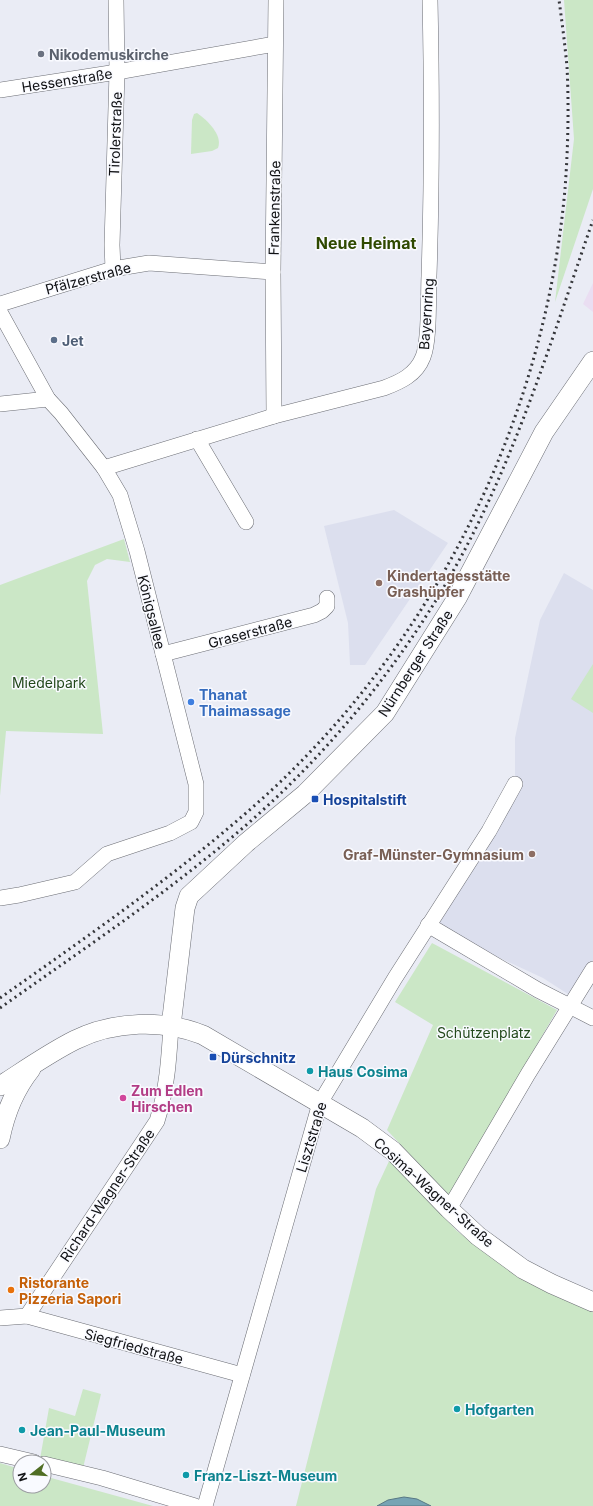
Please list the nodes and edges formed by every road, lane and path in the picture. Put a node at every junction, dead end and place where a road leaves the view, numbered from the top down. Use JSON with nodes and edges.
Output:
{"nodes":[{"id":1,"x":116,"y":0,"type":"edge"},
{"id":2,"x":276,"y":0,"type":"edge"},
{"id":3,"x":430,"y":0,"type":"edge"},
{"id":4,"x":275,"y":44,"type":"junction"},
{"id":5,"x":117,"y":72,"type":"junction"},
{"id":6,"x":0,"y":90,"type":"edge"},
{"id":7,"x":113,"y":268,"type":"junction"},
{"id":8,"x":273,"y":272,"type":"junction"},
{"id":9,"x":0,"y":304,"type":"edge"},
{"id":10,"x":0,"y":312,"type":"edge"},
{"id":11,"x":593,"y":361,"type":"edge"},
{"id":12,"x":48,"y":399,"type":"junction"},
{"id":13,"x":0,"y":404,"type":"edge"},
{"id":14,"x":274,"y":416,"type":"junction"},
{"id":15,"x":197,"y":439,"type":"junction"},
{"id":16,"x":104,"y":468,"type":"junction"},
{"id":17,"x":246,"y":522,"type":"dead end"},
{"id":18,"x":328,"y":598,"type":"dead end"},
{"id":19,"x":162,"y":654,"type":"junction"},
{"id":20,"x":515,"y":784,"type":"dead end"},
{"id":21,"x":189,"y":896,"type":"joint"},
{"id":22,"x":0,"y":898,"type":"edge"},
{"id":23,"x":428,"y":925,"type":"junction"},
{"id":24,"x":593,"y":969,"type":"edge"},
{"id":25,"x":570,"y":1007,"type":"junction"},
{"id":26,"x":593,"y":1018,"type":"edge"},
{"id":27,"x":171,"y":1026,"type":"junction"},
{"id":28,"x":38,"y":1062,"type":"junction"},
{"id":29,"x":0,"y":1074,"type":"edge"},
{"id":30,"x":0,"y":1086,"type":"edge"},
{"id":31,"x":320,"y":1103,"type":"junction"},
{"id":32,"x":0,"y":1139,"type":"edge"},
{"id":33,"x":449,"y":1209,"type":"junction"},
{"id":34,"x":593,"y":1302,"type":"edge"},
{"id":35,"x":26,"y":1316,"type":"junction"},
{"id":36,"x":0,"y":1318,"type":"edge"},
{"id":37,"x":242,"y":1375,"type":"junction"},
{"id":38,"x":0,"y":1454,"type":"edge"},
{"id":39,"x":12,"y":1457,"type":"edge"},
{"id":40,"x":52,"y":1466,"type":"edge"},
{"id":41,"x":195,"y":1506,"type":"edge"},
{"id":42,"x":205,"y":1506,"type":"edge"}],
"edges":[{"from":1,"to":5,"type":"street","name":"Tirolerstraße"},
{"from":2,"to":4,"type":"street","name":"Frankenstraße"},
{"from":3,"to":14,"type":"street","name":"Bayernring"},
{"from":4,"to":5,"type":"street","name":"Hessenstraße"},
{"from":4,"to":8,"type":"street","name":"Frankenstraße"},
{"from":5,"to":6,"type":"street","name":"Hessenstraße"},
{"from":5,"to":7,"type":"street","name":"Tirolerstraße"},
{"from":7,"to":8,"type":"street","name":"Pfälzerstraße"},
{"from":7,"to":9,"type":"street","name":"Pfälzerstraße"},
{"from":8,"to":14,"type":"street","name":"Frankenstraße"},
{"from":10,"to":12,"type":"street","name":"Königsallee"},
{"from":11,"to":21,"type":"main road","name":"Nürnberger Straße"},
{"from":12,"to":13,"type":"street"},
{"from":12,"to":16,"type":"street","name":"Königsallee"},
{"from":14,"to":15,"type":"street","name":"Bayernring"},
{"from":15,"to":16,"type":"street","name":"Bayernring"},
{"from":15,"to":17,"type":"street"},
{"from":16,"to":19,"type":"street","name":"Königsallee"},
{"from":18,"to":19,"type":"street","name":"Graserstraße"},
{"from":19,"to":22,"type":"street","name":"Königsallee"},
{"from":20,"to":23,"type":"street","name":"Lisztstraße"},
{"from":21,"to":27,"type":"main road","name":"Richard-Wagner-Straße"},
{"from":23,"to":25,"type":"street"},
{"from":23,"to":31,"type":"street","name":"Lisztstraße"},
{"from":24,"to":25,"type":"street"},
{"from":25,"to":26,"type":"street"},
{"from":25,"to":33,"type":"street"},
{"from":27,"to":28,"type":"main road","name":"Cosima-Wagner-Straße"},
{"from":27,"to":31,"type":"main road","name":"Cosima-Wagner-Straße"},
{"from":27,"to":35,"type":"street","name":"Richard-Wagner-Straße"},
{"from":28,"to":29,"type":"main road"},
{"from":28,"to":30,"type":"main road"},
{"from":28,"to":32,"type":"main road"},
{"from":31,"to":33,"type":"main road","name":"Cosima-Wagner-Straße"},
{"from":31,"to":37,"type":"street","name":"Lisztstraße"},
{"from":33,"to":34,"type":"main road","name":"Cosima-Wagner-Straße"},
{"from":35,"to":36,"type":"street"},
{"from":35,"to":37,"type":"street","name":"Siegfriedstraße"},
{"from":37,"to":42,"type":"street","name":"Lisztstraße"},
{"from":38,"to":39,"type":"street"},
{"from":40,"to":41,"type":"street"}]}
